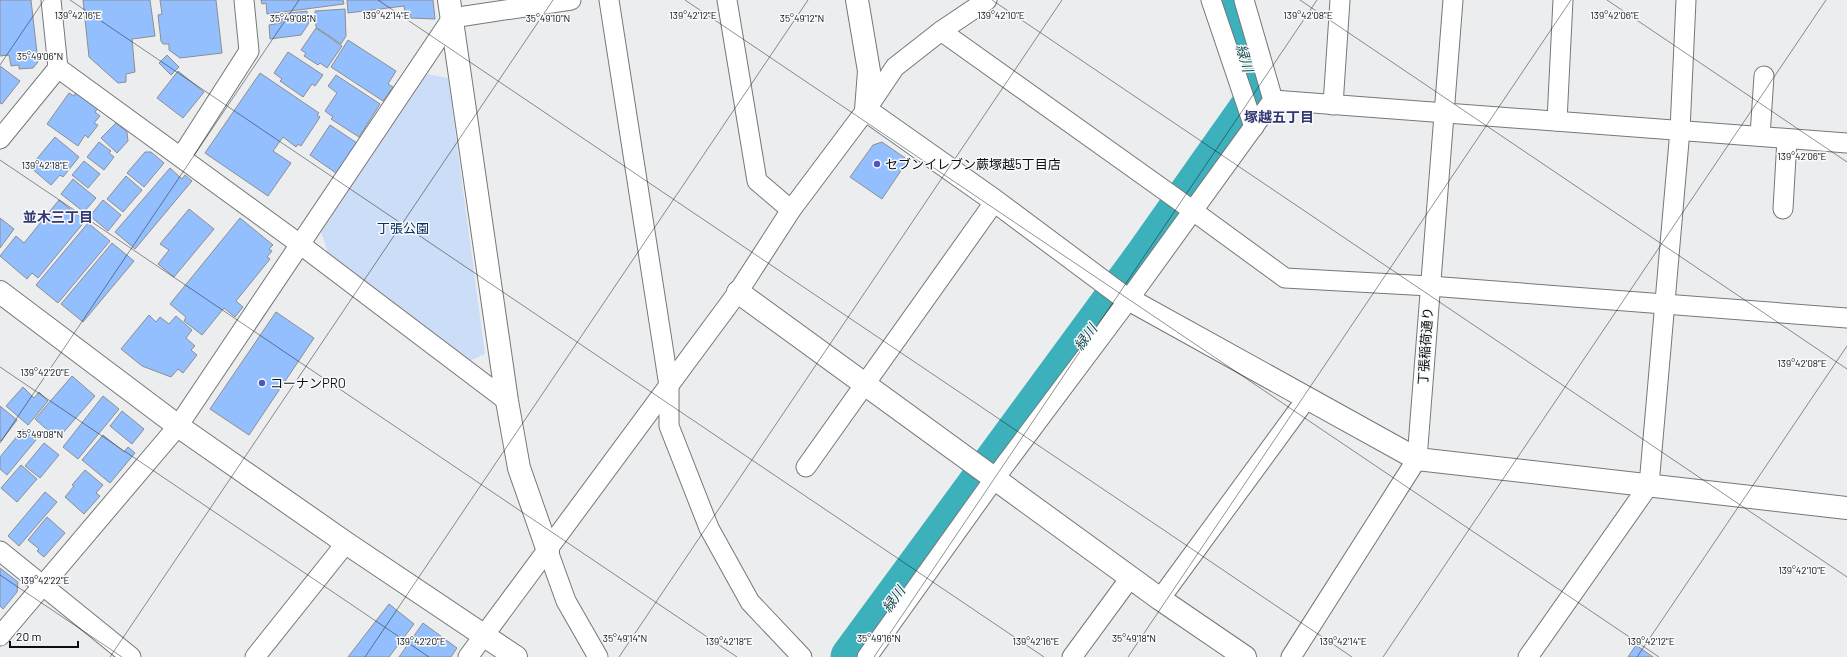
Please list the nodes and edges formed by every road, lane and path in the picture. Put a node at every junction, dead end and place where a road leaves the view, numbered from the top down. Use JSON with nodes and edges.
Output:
{"nodes":[{"id":1,"x":51,"y":0,"type":"edge"},
{"id":2,"x":244,"y":0,"type":"edge"},
{"id":3,"x":571,"y":0,"type":"edge"},
{"id":4,"x":609,"y":0,"type":"edge"},
{"id":5,"x":727,"y":0,"type":"edge"},
{"id":6,"x":856,"y":0,"type":"edge"},
{"id":7,"x":987,"y":0,"type":"edge"},
{"id":8,"x":1211,"y":0,"type":"edge"},
{"id":9,"x":1244,"y":0,"type":"edge"},
{"id":10,"x":1340,"y":0,"type":"edge"},
{"id":11,"x":1453,"y":0,"type":"edge"},
{"id":12,"x":1563,"y":0,"type":"edge"},
{"id":13,"x":1686,"y":0,"type":"edge"},
{"id":14,"x":451,"y":9,"type":"edge"},
{"id":15,"x":941,"y":30,"type":"junction"},
{"id":16,"x":58,"y":68,"type":"junction"},
{"id":17,"x":1764,"y":76,"type":"dead end"},
{"id":18,"x":1273,"y":100,"type":"junction"},
{"id":19,"x":1333,"y":105,"type":"junction"},
{"id":20,"x":866,"y":110,"type":"junction"},
{"id":21,"x":1444,"y":113,"type":"junction"},
{"id":22,"x":1557,"y":121,"type":"junction"},
{"id":23,"x":1253,"y":126,"type":"junction"},
{"id":24,"x":1680,"y":130,"type":"junction"},
{"id":25,"x":1760,"y":136,"type":"junction"},
{"id":26,"x":0,"y":139,"type":"edge"},
{"id":27,"x":1787,"y":139,"type":"junction"},
{"id":28,"x":1847,"y":143,"type":"edge"},
{"id":29,"x":180,"y":157,"type":"junction"},
{"id":30,"x":995,"y":201,"type":"junction"},
{"id":31,"x":1783,"y":209,"type":"dead end"},
{"id":32,"x":791,"y":210,"type":"junction"},
{"id":33,"x":1192,"y":210,"type":"junction"},
{"id":34,"x":301,"y":245,"type":"junction"},
{"id":35,"x":1430,"y":286,"type":"junction"},
{"id":36,"x":0,"y":292,"type":"edge"},
{"id":37,"x":738,"y":292,"type":"junction"},
{"id":38,"x":1125,"y":297,"type":"junction"},
{"id":39,"x":1665,"y":305,"type":"junction"},
{"id":40,"x":1847,"y":318,"type":"edge"},
{"id":41,"x":866,"y":385,"type":"junction"},
{"id":42,"x":669,"y":386,"type":"junction"},
{"id":43,"x":1307,"y":398,"type":"junction"},
{"id":44,"x":507,"y":401,"type":"junction"},
{"id":45,"x":178,"y":426,"type":"junction"},
{"id":46,"x":1417,"y":459,"type":"junction"},
{"id":47,"x":806,"y":467,"type":"dead end"},
{"id":48,"x":994,"y":478,"type":"junction"},
{"id":49,"x":1649,"y":485,"type":"junction"},
{"id":50,"x":1847,"y":508,"type":"edge"},
{"id":51,"x":346,"y":543,"type":"junction"},
{"id":52,"x":0,"y":551,"type":"edge"},
{"id":53,"x":548,"y":551,"type":"junction"},
{"id":54,"x":1130,"y":578,"type":"junction"},
{"id":55,"x":44,"y":585,"type":"junction"},
{"id":56,"x":1160,"y":599,"type":"junction"},
{"id":57,"x":484,"y":635,"type":"junction"},
{"id":58,"x":0,"y":636,"type":"edge"},
{"id":59,"x":132,"y":657,"type":"edge"},
{"id":60,"x":255,"y":657,"type":"edge"},
{"id":61,"x":468,"y":657,"type":"edge"},
{"id":62,"x":516,"y":657,"type":"edge"},
{"id":63,"x":598,"y":657,"type":"edge"},
{"id":64,"x":802,"y":657,"type":"edge"},
{"id":65,"x":866,"y":657,"type":"edge"},
{"id":66,"x":1072,"y":657,"type":"edge"},
{"id":67,"x":1245,"y":657,"type":"edge"},
{"id":68,"x":1291,"y":657,"type":"edge"},
{"id":69,"x":1528,"y":657,"type":"edge"}],
"edges":[{"from":1,"to":16,"type":"street"},
{"from":2,"to":29,"type":"street"},
{"from":3,"to":14,"type":"street"},
{"from":4,"to":42,"type":"street"},
{"from":5,"to":32,"type":"street"},
{"from":6,"to":20,"type":"street"},
{"from":7,"to":15,"type":"street"},
{"from":8,"to":23,"type":"street"},
{"from":9,"to":18,"type":"street"},
{"from":10,"to":19,"type":"street"},
{"from":11,"to":21,"type":"street","name":"丁張稲荷通り"},
{"from":12,"to":22,"type":"street"},
{"from":13,"to":24,"type":"street"},
{"from":14,"to":34,"type":"street"},
{"from":14,"to":44,"type":"street"},
{"from":15,"to":20,"type":"street"},
{"from":15,"to":33,"type":"street"},
{"from":16,"to":26,"type":"street"},
{"from":16,"to":29,"type":"street"},
{"from":17,"to":25,"type":"street"},
{"from":18,"to":19,"type":"street"},
{"from":18,"to":23,"type":"street"},
{"from":19,"to":21,"type":"street"},
{"from":20,"to":30,"type":"street"},
{"from":20,"to":32,"type":"street"},
{"from":21,"to":22,"type":"street"},
{"from":21,"to":35,"type":"street","name":"丁張稲荷通り"},
{"from":22,"to":24,"type":"street"},
{"from":23,"to":33,"type":"street"},
{"from":24,"to":25,"type":"street"},
{"from":24,"to":39,"type":"street"},
{"from":25,"to":27,"type":"street"},
{"from":27,"to":28,"type":"street"},
{"from":27,"to":31,"type":"street"},
{"from":29,"to":34,"type":"street"},
{"from":30,"to":38,"type":"street"},
{"from":30,"to":41,"type":"street"},
{"from":32,"to":37,"type":"street"},
{"from":33,"to":35,"type":"street"},
{"from":33,"to":38,"type":"street"},
{"from":34,"to":44,"type":"street"},
{"from":34,"to":45,"type":"street"},
{"from":35,"to":39,"type":"street"},
{"from":35,"to":46,"type":"street","name":"丁張稲荷通り"},
{"from":36,"to":45,"type":"street"},
{"from":37,"to":41,"type":"street"},
{"from":37,"to":42,"type":"street"},
{"from":38,"to":43,"type":"street"},
{"from":38,"to":48,"type":"street"},
{"from":39,"to":40,"type":"street"},
{"from":39,"to":49,"type":"street"},
{"from":41,"to":47,"type":"street"},
{"from":41,"to":48,"type":"street"},
{"from":42,"to":53,"type":"street"},
{"from":42,"to":64,"type":"street"},
{"from":43,"to":46,"type":"street"},
{"from":43,"to":56,"type":"street"},
{"from":44,"to":53,"type":"street"},
{"from":45,"to":51,"type":"street"},
{"from":45,"to":55,"type":"street"},
{"from":46,"to":49,"type":"street"},
{"from":46,"to":68,"type":"street","name":"丁張稲荷通り"},
{"from":48,"to":54,"type":"street"},
{"from":48,"to":65,"type":"street"},
{"from":49,"to":50,"type":"street"},
{"from":49,"to":69,"type":"street"},
{"from":51,"to":57,"type":"street"},
{"from":51,"to":60,"type":"street"},
{"from":52,"to":55,"type":"street"},
{"from":53,"to":57,"type":"street"},
{"from":53,"to":63,"type":"street"},
{"from":54,"to":56,"type":"street"},
{"from":54,"to":66,"type":"street"},
{"from":55,"to":58,"type":"street"},
{"from":55,"to":59,"type":"street"},
{"from":56,"to":67,"type":"street"},
{"from":57,"to":61,"type":"street"},
{"from":57,"to":62,"type":"street"}]}
